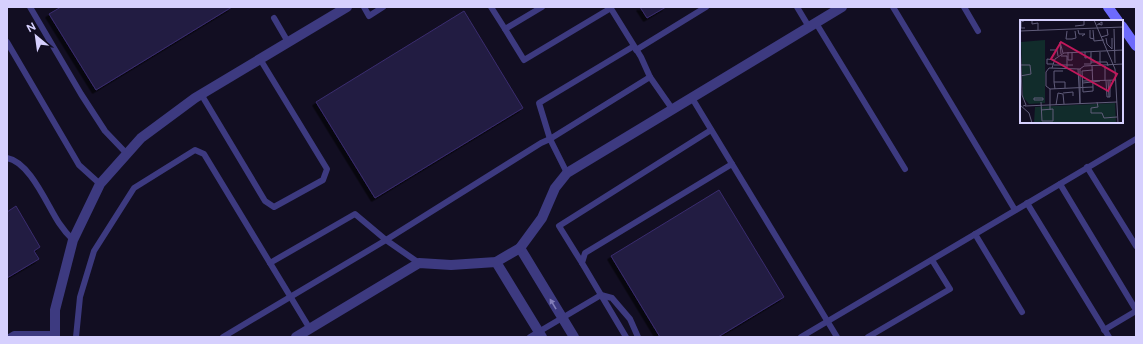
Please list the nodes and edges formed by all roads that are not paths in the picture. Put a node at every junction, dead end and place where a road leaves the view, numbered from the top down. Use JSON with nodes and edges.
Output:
{"nodes":[{"id":1,"x":30,"y":7,"type":"edge"},
{"id":2,"x":347,"y":7,"type":"edge"},
{"id":3,"x":364,"y":7,"type":"edge"},
{"id":4,"x":383,"y":7,"type":"edge"},
{"id":5,"x":491,"y":7,"type":"edge"},
{"id":6,"x":542,"y":7,"type":"edge"},
{"id":7,"x":610,"y":7,"type":"edge"},
{"id":8,"x":706,"y":7,"type":"edge"},
{"id":9,"x":797,"y":7,"type":"edge"},
{"id":10,"x":842,"y":7,"type":"edge"},
{"id":11,"x":893,"y":7,"type":"edge"},
{"id":12,"x":964,"y":7,"type":"edge"},
{"id":13,"x":1108,"y":7,"type":"edge"},
{"id":14,"x":274,"y":18,"type":"dead end"},
{"id":15,"x":1117,"y":20,"type":"edge"},
{"id":16,"x":813,"y":25,"type":"junction"},
{"id":17,"x":1123,"y":27,"type":"edge"},
{"id":18,"x":505,"y":30,"type":"junction"},
{"id":19,"x":978,"y":31,"type":"dead end"},
{"id":20,"x":7,"y":42,"type":"edge"},
{"id":21,"x":288,"y":42,"type":"junction"},
{"id":22,"x":1136,"y":46,"type":"edge"},
{"id":23,"x":635,"y":48,"type":"junction"},
{"id":24,"x":260,"y":59,"type":"junction"},
{"id":25,"x":650,"y":77,"type":"junction"},
{"id":26,"x":202,"y":94,"type":"junction"},
{"id":27,"x":692,"y":98,"type":"junction"},
{"id":28,"x":673,"y":110,"type":"junction"},
{"id":29,"x":711,"y":130,"type":"junction"},
{"id":30,"x":1136,"y":138,"type":"edge"},
{"id":31,"x":550,"y":139,"type":"junction"},
{"id":32,"x":127,"y":154,"type":"junction"},
{"id":33,"x":7,"y":158,"type":"edge"},
{"id":34,"x":732,"y":164,"type":"junction"},
{"id":35,"x":1087,"y":167,"type":"junction"},
{"id":36,"x":905,"y":169,"type":"dead end"},
{"id":37,"x":567,"y":173,"type":"junction"},
{"id":38,"x":100,"y":184,"type":"junction"},
{"id":39,"x":1060,"y":184,"type":"junction"},
{"id":40,"x":1026,"y":203,"type":"junction"},
{"id":41,"x":1015,"y":210,"type":"junction"},
{"id":42,"x":975,"y":234,"type":"junction"},
{"id":43,"x":73,"y":240,"type":"junction"},
{"id":44,"x":386,"y":240,"type":"junction"},
{"id":45,"x":1136,"y":246,"type":"edge"},
{"id":46,"x":520,"y":248,"type":"junction"},
{"id":47,"x":932,"y":260,"type":"junction"},
{"id":48,"x":496,"y":262,"type":"junction"},
{"id":49,"x":270,"y":263,"type":"junction"},
{"id":50,"x":418,"y":263,"type":"junction"},
{"id":51,"x":582,"y":263,"type":"junction"},
{"id":52,"x":601,"y":295,"type":"junction"},
{"id":53,"x":291,"y":297,"type":"junction"},
{"id":54,"x":1136,"y":311,"type":"edge"},
{"id":55,"x":1022,"y":312,"type":"dead end"},
{"id":56,"x":562,"y":317,"type":"junction"},
{"id":57,"x":828,"y":321,"type":"junction"},
{"id":58,"x":310,"y":328,"type":"junction"},
{"id":59,"x":1104,"y":330,"type":"junction"},
{"id":60,"x":55,"y":335,"type":"edge"},
{"id":61,"x":537,"y":335,"type":"edge"},
{"id":62,"x":28,"y":336,"type":"edge"},
{"id":63,"x":9,"y":337,"type":"edge"},
{"id":64,"x":76,"y":337,"type":"edge"},
{"id":65,"x":223,"y":337,"type":"edge"},
{"id":66,"x":296,"y":337,"type":"edge"},
{"id":67,"x":574,"y":337,"type":"edge"},
{"id":68,"x":626,"y":337,"type":"edge"},
{"id":69,"x":638,"y":337,"type":"edge"},
{"id":70,"x":801,"y":337,"type":"edge"},
{"id":71,"x":837,"y":337,"type":"edge"},
{"id":72,"x":868,"y":337,"type":"edge"},
{"id":73,"x":1109,"y":337,"type":"edge"}],
"edges":[{"from":1,"to":32,"type":"lane"},
{"from":2,"to":21,"type":"street"},
{"from":3,"to":4,"type":"lane"},
{"from":5,"to":18,"type":"lane"},
{"from":6,"to":18,"type":"lane"},
{"from":7,"to":18,"type":"lane"},
{"from":7,"to":23,"type":"lane"},
{"from":8,"to":23,"type":"lane"},
{"from":9,"to":16,"type":"lane"},
{"from":10,"to":16,"type":"street"},
{"from":11,"to":41,"type":"lane"},
{"from":12,"to":19,"type":"lane"},
{"from":13,"to":15,"type":"street"},
{"from":14,"to":21,"type":"lane"},
{"from":16,"to":27,"type":"street"},
{"from":16,"to":36,"type":"lane"},
{"from":17,"to":22,"type":"street"},
{"from":20,"to":38,"type":"lane"},
{"from":21,"to":24,"type":"street"},
{"from":23,"to":25,"type":"lane"},
{"from":23,"to":31,"type":"lane"},
{"from":24,"to":26,"type":"street"},
{"from":24,"to":26,"type":"lane"},
{"from":25,"to":28,"type":"lane"},
{"from":25,"to":31,"type":"lane"},
{"from":26,"to":32,"type":"street"},
{"from":27,"to":28,"type":"street"},
{"from":27,"to":29,"type":"lane"},
{"from":28,"to":37,"type":"street"},
{"from":29,"to":34,"type":"lane"},
{"from":29,"to":51,"type":"lane"},
{"from":30,"to":35,"type":"lane"},
{"from":31,"to":37,"type":"lane"},
{"from":31,"to":44,"type":"lane"},
{"from":32,"to":38,"type":"street"},
{"from":33,"to":43,"type":"lane"},
{"from":34,"to":51,"type":"lane"},
{"from":34,"to":57,"type":"lane"},
{"from":35,"to":39,"type":"lane"},
{"from":35,"to":45,"type":"lane"},
{"from":37,"to":46,"type":"street"},
{"from":38,"to":43,"type":"street"},
{"from":39,"to":40,"type":"lane"},
{"from":39,"to":54,"type":"lane"},
{"from":40,"to":41,"type":"lane"},
{"from":40,"to":59,"type":"lane"},
{"from":41,"to":42,"type":"lane"},
{"from":42,"to":47,"type":"lane"},
{"from":42,"to":55,"type":"lane"},
{"from":43,"to":60,"type":"street"},
{"from":44,"to":49,"type":"lane"},
{"from":44,"to":50,"type":"lane"},
{"from":44,"to":53,"type":"lane"},
{"from":46,"to":48,"type":"street"},
{"from":56,"to":46,"type":"street","one_way":true},
{"from":47,"to":57,"type":"lane"},
{"from":47,"to":72,"type":"lane"},
{"from":48,"to":50,"type":"street"},
{"from":48,"to":61,"type":"street"},
{"from":49,"to":53,"type":"lane"},
{"from":49,"to":64,"type":"lane"},
{"from":50,"to":58,"type":"street"},
{"from":51,"to":52,"type":"lane"},
{"from":52,"to":56,"type":"lane"},
{"from":52,"to":68,"type":"lane"},
{"from":52,"to":69,"type":"lane"},
{"from":53,"to":58,"type":"lane"},
{"from":53,"to":65,"type":"lane"},
{"from":54,"to":59,"type":"lane"},
{"from":56,"to":61,"type":"lane"},
{"from":56,"to":67,"type":"street"},
{"from":57,"to":70,"type":"lane"},
{"from":57,"to":71,"type":"lane"},
{"from":58,"to":66,"type":"street"},
{"from":59,"to":73,"type":"lane"},
{"from":60,"to":62,"type":"lane"},
{"from":62,"to":63,"type":"lane"}]}
